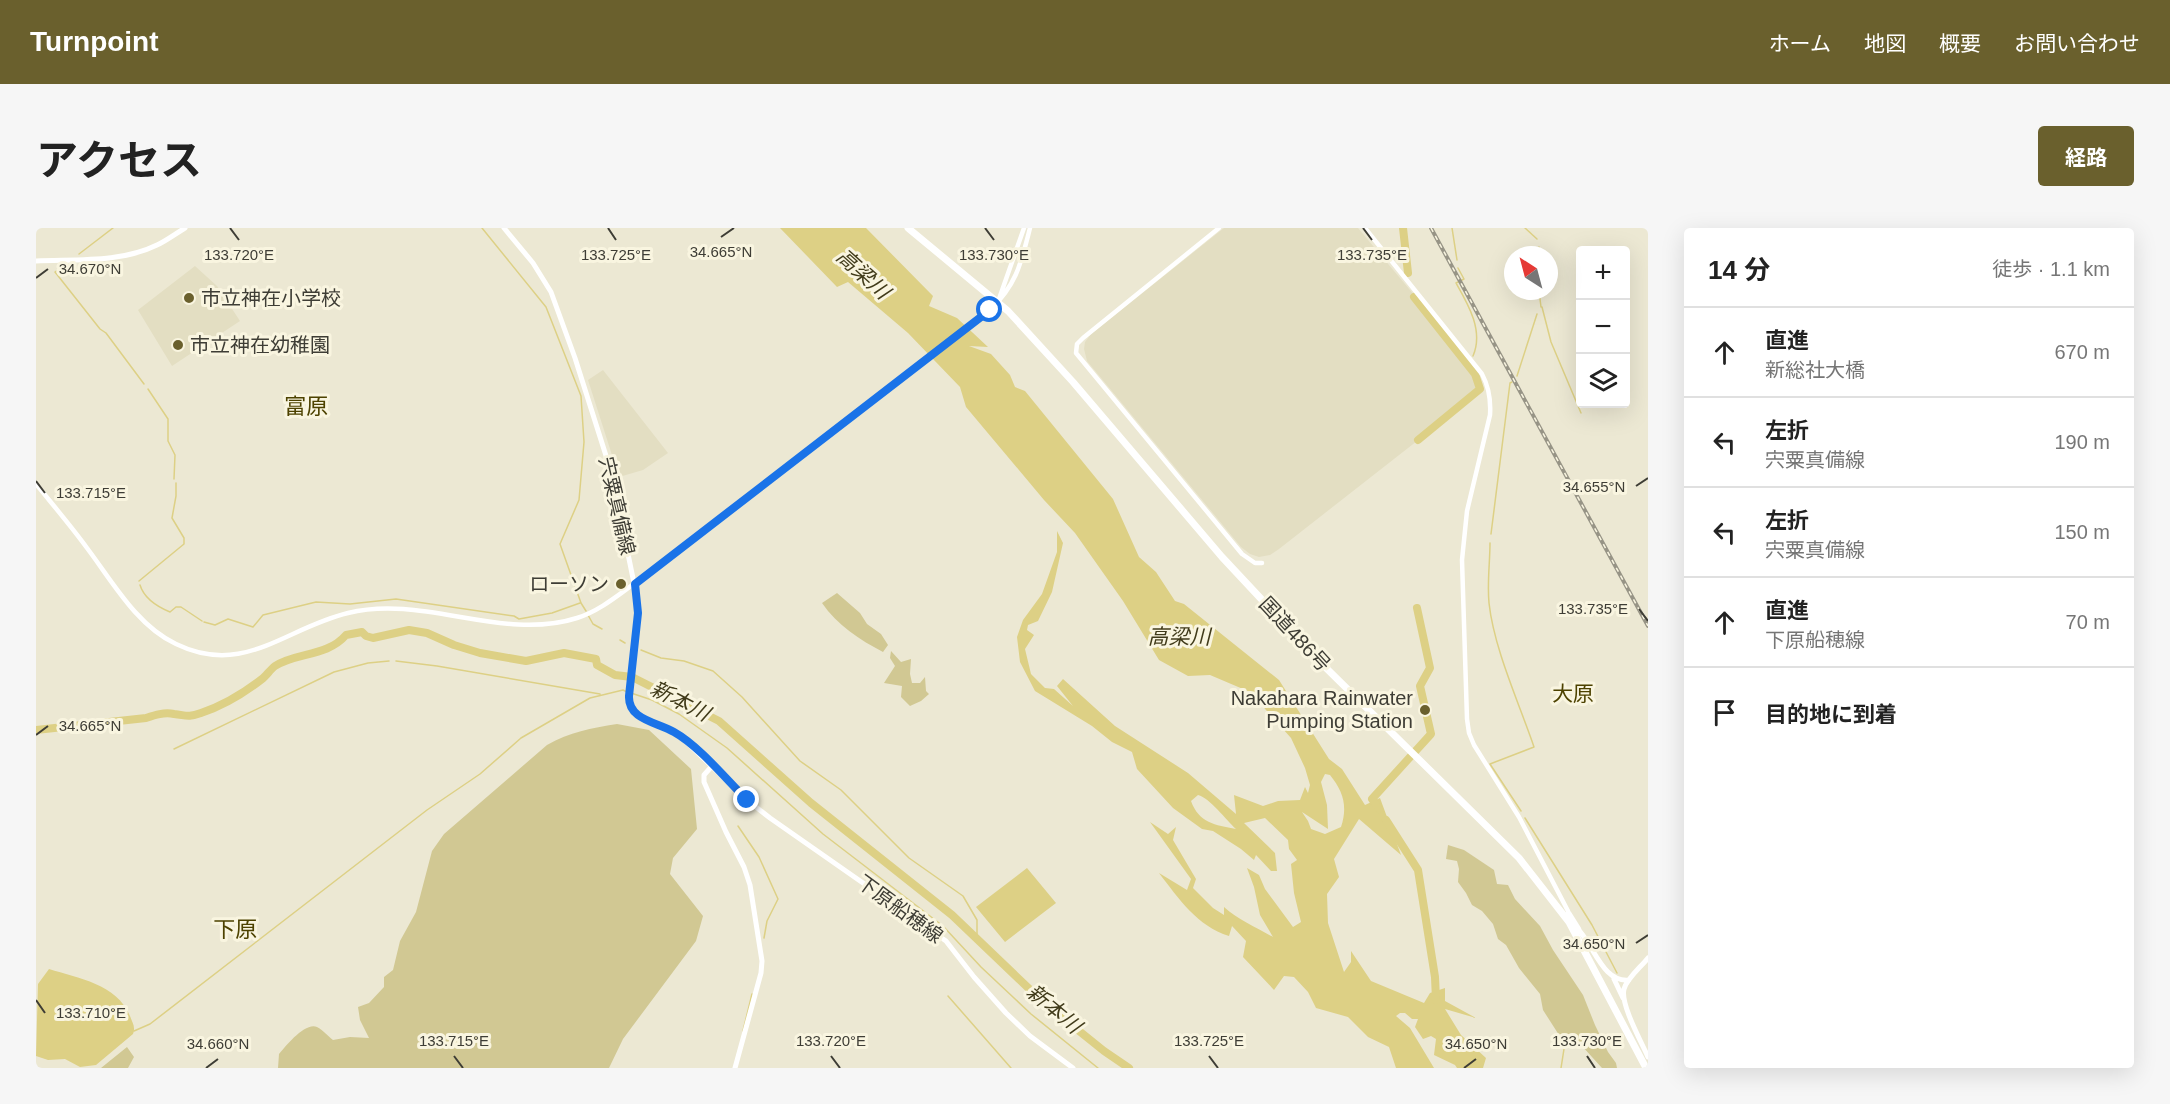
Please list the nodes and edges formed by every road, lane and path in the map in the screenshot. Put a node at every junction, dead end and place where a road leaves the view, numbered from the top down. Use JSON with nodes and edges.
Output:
{"nodes":[{"id":1,"x":184,"y":228,"type":"edge"},
{"id":2,"x":504,"y":228,"type":"edge"},
{"id":3,"x":908,"y":228,"type":"edge"},
{"id":4,"x":1024,"y":228,"type":"edge"},
{"id":5,"x":1030,"y":228,"type":"edge"},
{"id":6,"x":1219,"y":228,"type":"edge"},
{"id":7,"x":1365,"y":228,"type":"edge"},
{"id":8,"x":36,"y":261,"type":"edge"},
{"id":9,"x":998,"y":302,"type":"junction"},
{"id":10,"x":36,"y":484,"type":"edge"},
{"id":11,"x":1262,"y":563,"type":"dead end"},
{"id":12,"x":635,"y":584,"type":"junction"},
{"id":13,"x":712,"y":766,"type":"junction"},
{"id":14,"x":1568,"y":911,"type":"junction"},
{"id":15,"x":1569,"y":922,"type":"junction"},
{"id":16,"x":1580,"y":929,"type":"junction"},
{"id":17,"x":1648,"y":958,"type":"edge"},
{"id":18,"x":1614,"y":978,"type":"junction"},
{"id":19,"x":1629,"y":980,"type":"junction"},
{"id":20,"x":1623,"y":999,"type":"junction"},
{"id":21,"x":1648,"y":1057,"type":"edge"},
{"id":22,"x":735,"y":1068,"type":"edge"},
{"id":23,"x":1073,"y":1068,"type":"edge"},
{"id":24,"x":1646,"y":1068,"type":"edge"}],
"edges":[{"from":1,"to":8,"type":"main road"},
{"from":2,"to":12,"type":"main road","name":"宍粟真備線"},
{"from":3,"to":9,"type":"highway","name":"国道486号"},
{"from":4,"to":9,"type":"street"},
{"from":5,"to":9,"type":"street"},
{"from":6,"to":11,"type":"street"},
{"from":7,"to":14,"type":"street"},
{"from":9,"to":12,"type":"street"},
{"from":9,"to":15,"type":"highway","name":"国道486号"},
{"from":10,"to":12,"type":"street"},
{"from":12,"to":13,"type":"main road","name":"宍粟真備線"},
{"from":13,"to":22,"type":"main road"},
{"from":13,"to":23,"type":"main road","name":"下原船穂線"},
{"from":14,"to":15,"type":"street"},
{"from":14,"to":16,"type":"street"},
{"from":15,"to":16,"type":"main road"},
{"from":15,"to":24,"type":"highway","name":"国道486号"},
{"from":16,"to":18,"type":"main road"},
{"from":17,"to":19,"type":"main road"},
{"from":18,"to":19,"type":"main road"},
{"from":18,"to":20,"type":"main road"},
{"from":19,"to":20,"type":"main road"},
{"from":20,"to":21,"type":"main road"}]}
